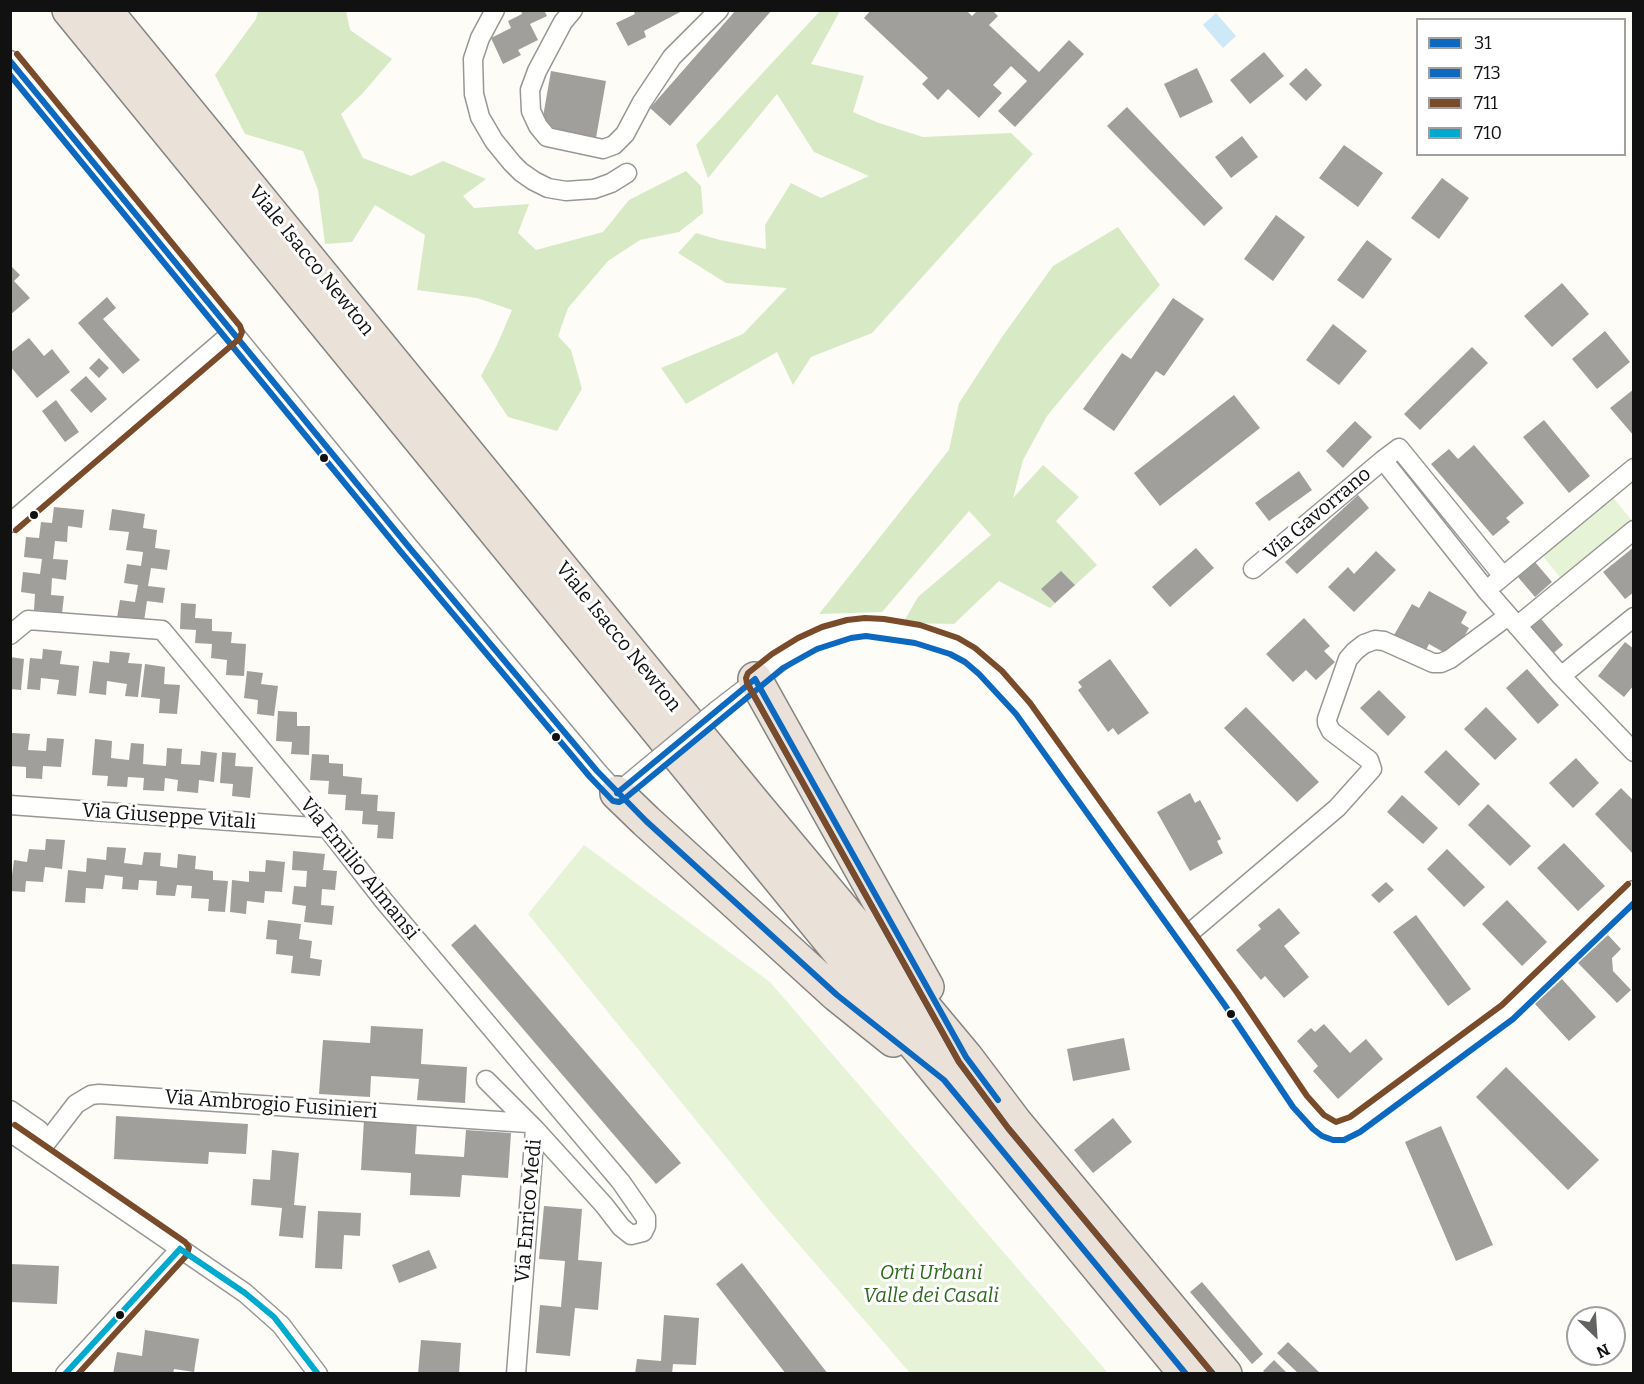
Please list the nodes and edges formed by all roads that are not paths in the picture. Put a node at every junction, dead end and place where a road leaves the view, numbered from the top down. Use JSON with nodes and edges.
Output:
{"nodes":[{"id":1,"x":69,"y":10,"type":"edge"},
{"id":2,"x":105,"y":10,"type":"edge"},
{"id":3,"x":495,"y":10,"type":"edge"},
{"id":4,"x":573,"y":10,"type":"edge"},
{"id":5,"x":719,"y":10,"type":"edge"},
{"id":6,"x":10,"y":60,"type":"edge"},
{"id":7,"x":627,"y":173,"type":"dead end"},
{"id":8,"x":233,"y":332,"type":"junction"},
{"id":9,"x":1383,"y":460,"type":"junction"},
{"id":10,"x":1634,"y":468,"type":"edge"},
{"id":11,"x":10,"y":523,"type":"edge"},
{"id":12,"x":1634,"y":530,"type":"edge"},
{"id":13,"x":1252,"y":569,"type":"dead end"},
{"id":14,"x":1503,"y":576,"type":"junction"},
{"id":15,"x":1486,"y":590,"type":"junction"},
{"id":16,"x":1634,"y":617,"type":"edge"},
{"id":17,"x":1513,"y":621,"type":"junction"},
{"id":18,"x":10,"y":635,"type":"edge"},
{"id":19,"x":1561,"y":676,"type":"junction"},
{"id":20,"x":755,"y":680,"type":"junction"},
{"id":21,"x":1634,"y":753,"type":"edge"},
{"id":22,"x":617,"y":793,"type":"junction"},
{"id":23,"x":10,"y":805,"type":"edge"},
{"id":24,"x":327,"y":828,"type":"junction"},
{"id":25,"x":1634,"y":890,"type":"edge"},
{"id":26,"x":1186,"y":936,"type":"junction"},
{"id":27,"x":966,"y":1057,"type":"junction"},
{"id":28,"x":486,"y":1080,"type":"dead end"},
{"id":29,"x":944,"y":1080,"type":"junction"},
{"id":30,"x":10,"y":1110,"type":"edge"},
{"id":31,"x":531,"y":1126,"type":"junction"},
{"id":32,"x":10,"y":1132,"type":"edge"},
{"id":33,"x":39,"y":1152,"type":"junction"},
{"id":34,"x":643,"y":1232,"type":"joint"},
{"id":35,"x":180,"y":1249,"type":"junction"},
{"id":36,"x":64,"y":1374,"type":"edge"},
{"id":37,"x":318,"y":1374,"type":"edge"},
{"id":38,"x":516,"y":1374,"type":"edge"},
{"id":39,"x":1186,"y":1374,"type":"edge"},
{"id":40,"x":1225,"y":1374,"type":"edge"}],
"edges":[{"from":1,"to":29,"type":"highway","name":"Viale Isacco Newton"},
{"from":2,"to":27,"type":"highway","name":"Viale Isacco Newton"},
{"from":3,"to":7,"type":"street"},
{"from":4,"to":5,"type":"street"},
{"from":6,"to":8,"type":"street"},
{"from":8,"to":11,"type":"street"},
{"from":8,"to":22,"type":"street"},
{"from":9,"to":13,"type":"street","name":"Via Gavorrano"},
{"from":9,"to":14,"type":"street"},
{"from":9,"to":15,"type":"street"},
{"from":10,"to":14,"type":"street"},
{"from":12,"to":17,"type":"street"},
{"from":14,"to":15,"type":"street"},
{"from":15,"to":17,"type":"street"},
{"from":16,"to":19,"type":"street"},
{"from":17,"to":19,"type":"street"},
{"from":17,"to":26,"type":"street"},
{"from":18,"to":24,"type":"street","name":"Via Emilio Almansi"},
{"from":19,"to":21,"type":"street"},
{"from":20,"to":22,"type":"street","bridge":true},
{"from":20,"to":26,"type":"street"},
{"from":20,"to":27,"type":"highway"},
{"from":22,"to":29,"type":"highway"},
{"from":23,"to":24,"type":"street","name":"Via Giuseppe Vitali"},
{"from":24,"to":34,"type":"street","name":"Via Emilio Almansi"},
{"from":25,"to":26,"type":"street"},
{"from":27,"to":40,"type":"highway","name":"Viale Isacco Newton"},
{"from":28,"to":31,"type":"street"},
{"from":29,"to":39,"type":"highway","name":"Viale Isacco Newton"},
{"from":30,"to":33,"type":"street"},
{"from":31,"to":33,"type":"street","name":"Via Ambrogio Fusinieri"},
{"from":31,"to":34,"type":"street","name":"Via Enrico Medi"},
{"from":31,"to":38,"type":"street","name":"Via Enrico Medi"},
{"from":32,"to":33,"type":"street"},
{"from":33,"to":35,"type":"street"},
{"from":35,"to":36,"type":"street"},
{"from":35,"to":37,"type":"street"}]}
